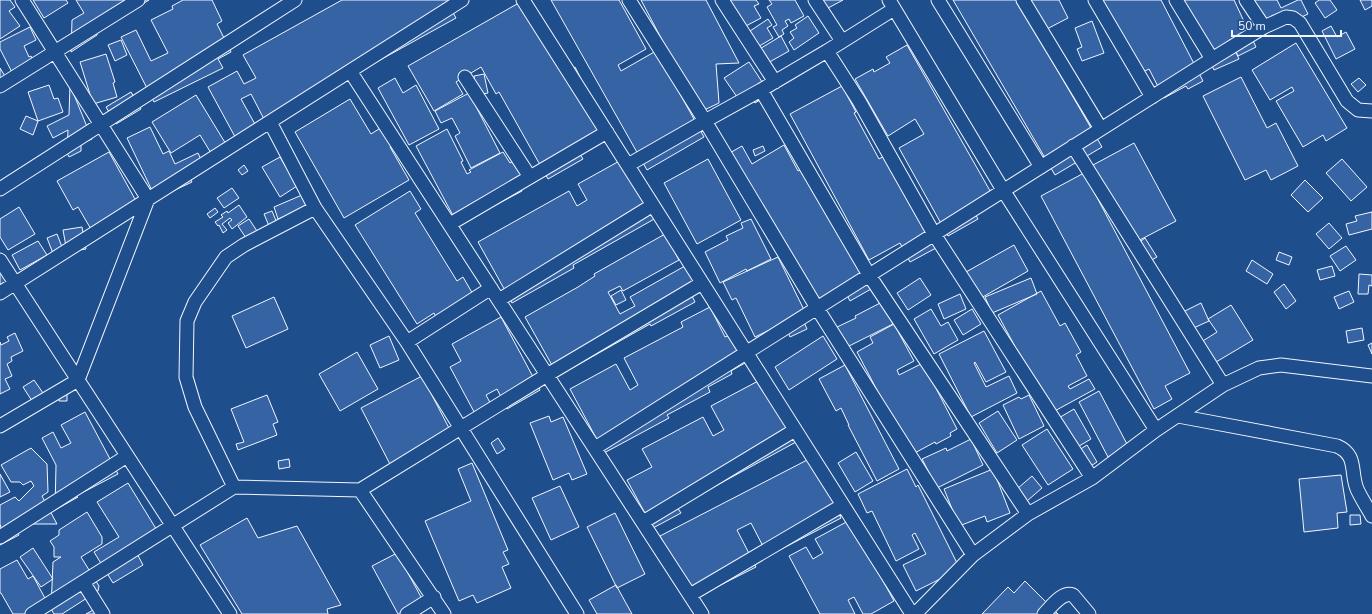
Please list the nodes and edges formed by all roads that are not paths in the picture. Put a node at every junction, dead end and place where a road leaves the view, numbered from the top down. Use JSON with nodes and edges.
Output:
{"nodes":[{"id":1,"x":22,"y":0,"type":"edge"},
{"id":2,"x":138,"y":0,"type":"edge"},
{"id":3,"x":295,"y":0,"type":"edge"},
{"id":4,"x":462,"y":0,"type":"edge"},
{"id":5,"x":523,"y":0,"type":"edge"},
{"id":6,"x":630,"y":0,"type":"edge"},
{"id":7,"x":722,"y":0,"type":"edge"},
{"id":8,"x":815,"y":0,"type":"edge"},
{"id":9,"x":938,"y":0,"type":"edge"},
{"id":10,"x":1023,"y":0,"type":"edge"},
{"id":11,"x":1095,"y":0,"type":"edge"},
{"id":12,"x":1176,"y":0,"type":"edge"},
{"id":13,"x":1246,"y":0,"type":"edge"},
{"id":14,"x":891,"y":4,"type":"edge"},
{"id":15,"x":1264,"y":27,"type":"junction"},
{"id":16,"x":842,"y":41,"type":"junction"},
{"id":17,"x":827,"y":51,"type":"junction"},
{"id":18,"x":55,"y":52,"type":"junction"},
{"id":19,"x":1212,"y":59,"type":"junction"},
{"id":20,"x":350,"y":71,"type":"junction"},
{"id":21,"x":465,"y":77,"type":"dead end"},
{"id":22,"x":775,"y":82,"type":"junction"},
{"id":23,"x":0,"y":86,"type":"edge"},
{"id":24,"x":761,"y":90,"type":"junction"},
{"id":25,"x":1152,"y":97,"type":"junction"},
{"id":26,"x":1372,"y":111,"type":"edge"},
{"id":27,"x":705,"y":121,"type":"junction"},
{"id":28,"x":270,"y":122,"type":"junction"},
{"id":29,"x":101,"y":124,"type":"junction"},
{"id":30,"x":1101,"y":129,"type":"junction"},
{"id":31,"x":607,"y":132,"type":"junction"},
{"id":32,"x":1073,"y":146,"type":"junction"},
{"id":33,"x":628,"y":165,"type":"junction"},
{"id":34,"x":1041,"y":167,"type":"junction"},
{"id":35,"x":530,"y":177,"type":"junction"},
{"id":36,"x":0,"y":189,"type":"edge"},
{"id":37,"x":1003,"y":190,"type":"junction"},
{"id":38,"x":148,"y":199,"type":"junction"},
{"id":39,"x":653,"y":205,"type":"junction"},
{"id":40,"x":315,"y":208,"type":"junction"},
{"id":41,"x":450,"y":224,"type":"junction"},
{"id":42,"x":934,"y":234,"type":"junction"},
{"id":43,"x":0,"y":260,"type":"edge"},
{"id":44,"x":869,"y":275,"type":"junction"},
{"id":45,"x":15,"y":283,"type":"junction"},
{"id":46,"x":702,"y":283,"type":"junction"},
{"id":47,"x":491,"y":288,"type":"junction"},
{"id":48,"x":0,"y":293,"type":"edge"},
{"id":49,"x":499,"y":300,"type":"junction"},
{"id":50,"x":817,"y":308,"type":"junction"},
{"id":51,"x":407,"y":342,"type":"junction"},
{"id":52,"x":746,"y":353,"type":"junction"},
{"id":53,"x":547,"y":375,"type":"junction"},
{"id":54,"x":1372,"y":376,"type":"edge"},
{"id":55,"x":78,"y":380,"type":"junction"},
{"id":56,"x":1223,"y":385,"type":"junction"},
{"id":57,"x":1178,"y":416,"type":"junction"},
{"id":58,"x":0,"y":426,"type":"edge"},
{"id":59,"x":461,"y":428,"type":"junction"},
{"id":60,"x":795,"y":430,"type":"junction"},
{"id":61,"x":1156,"y":430,"type":"junction"},
{"id":62,"x":595,"y":448,"type":"junction"},
{"id":63,"x":127,"y":456,"type":"junction"},
{"id":64,"x":1092,"y":478,"type":"junction"},
{"id":65,"x":234,"y":487,"type":"junction"},
{"id":66,"x":360,"y":490,"type":"junction"},
{"id":67,"x":843,"y":505,"type":"junction"},
{"id":68,"x":1028,"y":514,"type":"junction"},
{"id":69,"x":1372,"y":516,"type":"edge"},
{"id":70,"x":643,"y":522,"type":"junction"},
{"id":71,"x":173,"y":526,"type":"junction"},
{"id":72,"x":0,"y":537,"type":"edge"},
{"id":73,"x":973,"y":555,"type":"junction"},
{"id":74,"x":83,"y":582,"type":"junction"},
{"id":75,"x":690,"y":595,"type":"junction"},
{"id":76,"x":434,"y":597,"type":"junction"},
{"id":77,"x":32,"y":614,"type":"edge"},
{"id":78,"x":103,"y":614,"type":"edge"},
{"id":79,"x":230,"y":614,"type":"edge"},
{"id":80,"x":407,"y":614,"type":"edge"},
{"id":81,"x":444,"y":614,"type":"edge"},
{"id":82,"x":576,"y":614,"type":"edge"},
{"id":83,"x":702,"y":614,"type":"edge"},
{"id":84,"x":912,"y":614,"type":"edge"},
{"id":85,"x":915,"y":614,"type":"edge"},
{"id":86,"x":1044,"y":614,"type":"edge"},
{"id":87,"x":1089,"y":614,"type":"edge"}],
"edges":[{"from":1,"to":18,"type":"street"},
{"from":2,"to":18,"type":"street"},
{"from":3,"to":29,"type":"street"},
{"from":4,"to":20,"type":"street"},
{"from":5,"to":31,"type":"street"},
{"from":6,"to":27,"type":"street"},
{"from":7,"to":22,"type":"street"},
{"from":8,"to":16,"type":"street"},
{"from":9,"to":34,"type":"street"},
{"from":10,"to":30,"type":"street"},
{"from":11,"to":25,"type":"street"},
{"from":12,"to":19,"type":"street"},
{"from":13,"to":15,"type":"street"},
{"from":14,"to":16,"type":"street"},
{"from":14,"to":37,"type":"street"},
{"from":15,"to":19,"type":"street"},
{"from":15,"to":26,"type":"street"},
{"from":16,"to":17,"type":"street"},
{"from":17,"to":22,"type":"street"},
{"from":17,"to":42,"type":"street"},
{"from":18,"to":23,"type":"street"},
{"from":18,"to":29,"type":"street"},
{"from":19,"to":25,"type":"street"},
{"from":20,"to":28,"type":"street"},
{"from":20,"to":41,"type":"street"},
{"from":21,"to":35,"type":"street"},
{"from":22,"to":24,"type":"street"},
{"from":24,"to":27,"type":"street"},
{"from":24,"to":44,"type":"street"},
{"from":25,"to":30,"type":"street"},
{"from":27,"to":33,"type":"street"},
{"from":27,"to":50,"type":"street"},
{"from":28,"to":38,"type":"street"},
{"from":28,"to":40,"type":"street"},
{"from":29,"to":36,"type":"street"},
{"from":29,"to":38,"type":"street"},
{"from":30,"to":32,"type":"street"},
{"from":31,"to":33,"type":"street"},
{"from":31,"to":35,"type":"street"},
{"from":32,"to":34,"type":"street"},
{"from":32,"to":56,"type":"street"},
{"from":33,"to":39,"type":"street"},
{"from":34,"to":37,"type":"street"},
{"from":35,"to":41,"type":"street"},
{"from":37,"to":42,"type":"street"},
{"from":37,"to":61,"type":"street"},
{"from":38,"to":45,"type":"street"},
{"from":38,"to":55,"type":"street"},
{"from":39,"to":46,"type":"street"},
{"from":39,"to":49,"type":"street"},
{"from":40,"to":51,"type":"street"},
{"from":40,"to":65,"type":"street"},
{"from":41,"to":47,"type":"street"},
{"from":42,"to":44,"type":"street"},
{"from":42,"to":64,"type":"street"},
{"from":43,"to":45,"type":"street"},
{"from":44,"to":50,"type":"street"},
{"from":44,"to":68,"type":"street"},
{"from":45,"to":48,"type":"street"},
{"from":45,"to":55,"type":"street"},
{"from":46,"to":52,"type":"street"},
{"from":46,"to":53,"type":"street"},
{"from":47,"to":49,"type":"street"},
{"from":47,"to":51,"type":"street"},
{"from":49,"to":53,"type":"street"},
{"from":50,"to":52,"type":"street"},
{"from":50,"to":73,"type":"street"},
{"from":51,"to":59,"type":"street"},
{"from":52,"to":60,"type":"street"},
{"from":52,"to":62,"type":"street"},
{"from":53,"to":59,"type":"street"},
{"from":53,"to":62,"type":"street"},
{"from":54,"to":56,"type":"street"},
{"from":55,"to":58,"type":"street"},
{"from":55,"to":63,"type":"street"},
{"from":56,"to":57,"type":"street"},
{"from":57,"to":61,"type":"street"},
{"from":57,"to":69,"type":"street"},
{"from":59,"to":66,"type":"street"},
{"from":59,"to":82,"type":"street"},
{"from":60,"to":67,"type":"street"},
{"from":60,"to":70,"type":"street"},
{"from":61,"to":64,"type":"street"},
{"from":62,"to":70,"type":"street"},
{"from":63,"to":71,"type":"street"},
{"from":63,"to":72,"type":"street"},
{"from":64,"to":68,"type":"street"},
{"from":65,"to":66,"type":"street"},
{"from":65,"to":71,"type":"street"},
{"from":66,"to":76,"type":"street"},
{"from":67,"to":75,"type":"street"},
{"from":67,"to":84,"type":"street"},
{"from":68,"to":73,"type":"street"},
{"from":70,"to":75,"type":"street"},
{"from":71,"to":74,"type":"street"},
{"from":71,"to":79,"type":"street"},
{"from":73,"to":85,"type":"street"},
{"from":74,"to":77,"type":"street"},
{"from":74,"to":78,"type":"street"},
{"from":75,"to":83,"type":"street"},
{"from":76,"to":80,"type":"street"},
{"from":76,"to":81,"type":"street"},
{"from":86,"to":87,"type":"street"}]}
